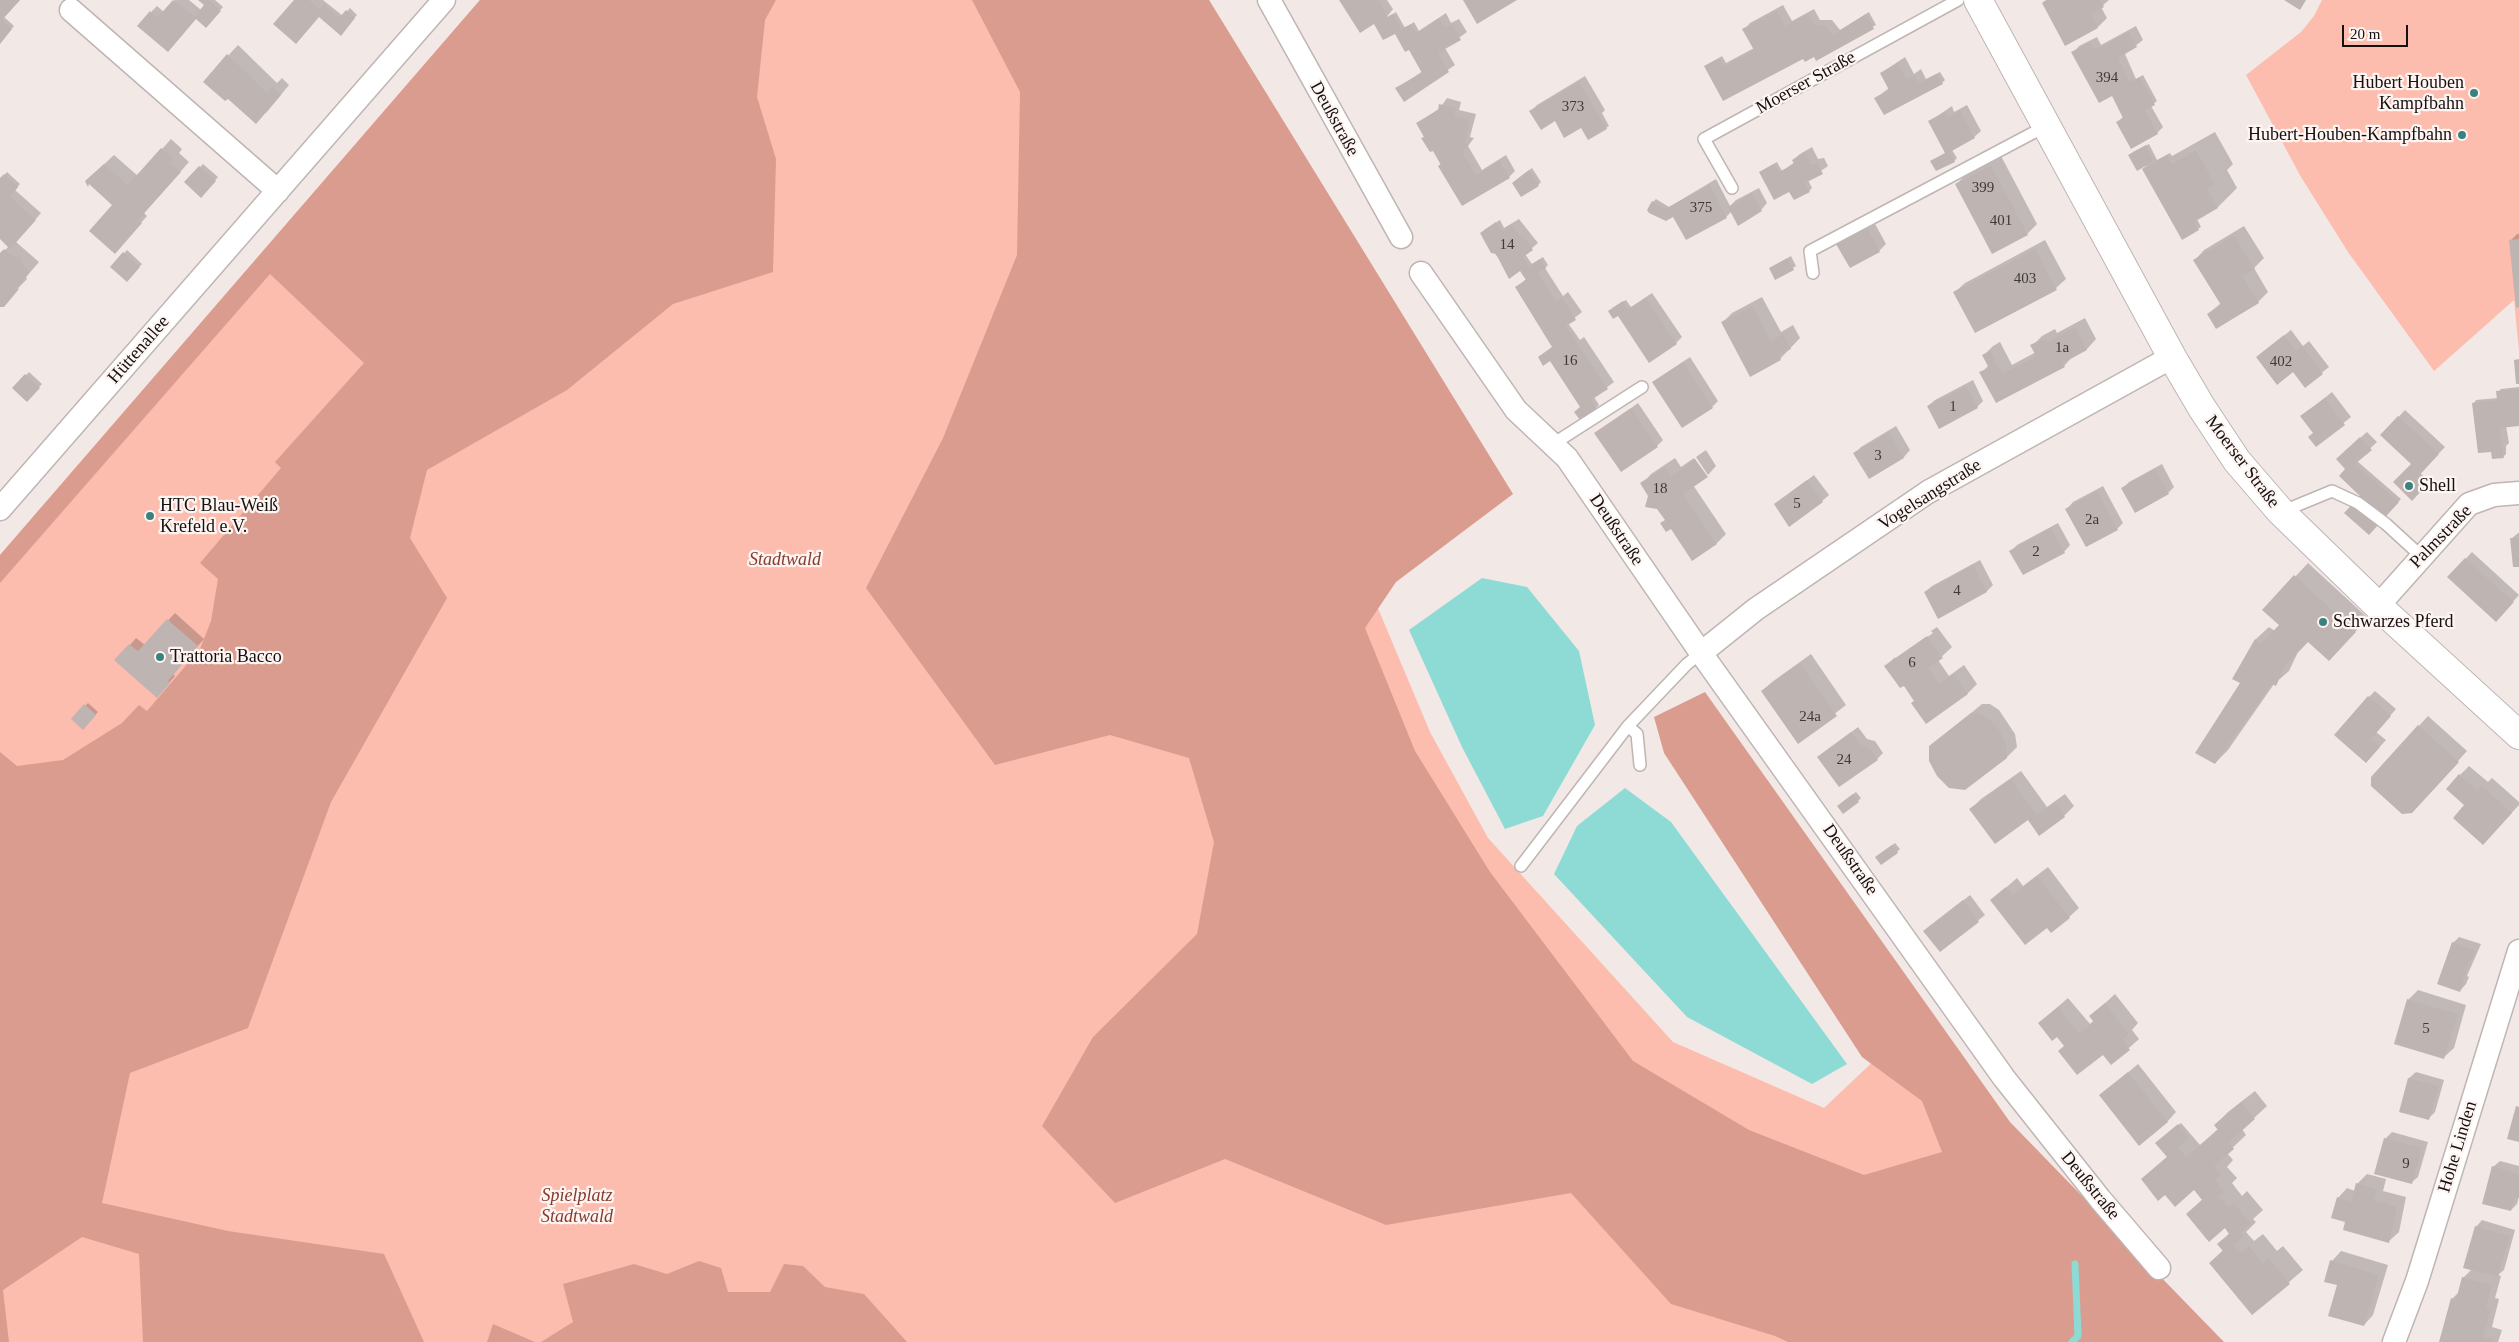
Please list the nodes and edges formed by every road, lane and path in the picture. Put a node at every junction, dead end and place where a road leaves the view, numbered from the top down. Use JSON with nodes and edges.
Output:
{"nodes":[{"id":1,"x":444,"y":0,"type":"edge"},
{"id":2,"x":1269,"y":0,"type":"edge"},
{"id":3,"x":1958,"y":0,"type":"edge"},
{"id":4,"x":1978,"y":0,"type":"edge"},
{"id":5,"x":71,"y":10,"type":"dead end"},
{"id":6,"x":2046,"y":126,"type":"junction"},
{"id":7,"x":1732,"y":188,"type":"dead end"},
{"id":8,"x":278,"y":191,"type":"junction"},
{"id":9,"x":1400,"y":237,"type":"dead end"},
{"id":10,"x":1420,"y":273,"type":"dead end"},
{"id":11,"x":1813,"y":274,"type":"dead end"},
{"id":12,"x":2172,"y":357,"type":"junction"},
{"id":13,"x":1642,"y":387,"type":"dead end"},
{"id":14,"x":1553,"y":444,"type":"junction"},
{"id":15,"x":2519,"y":492,"type":"edge"},
{"id":16,"x":0,"y":509,"type":"edge"},
{"id":17,"x":2281,"y":512,"type":"junction"},
{"id":18,"x":2421,"y":556,"type":"junction"},
{"id":19,"x":2378,"y":606,"type":"junction"},
{"id":20,"x":1701,"y":653,"type":"junction"},
{"id":21,"x":1628,"y":726,"type":"junction"},
{"id":22,"x":2519,"y":735,"type":"edge"},
{"id":23,"x":1640,"y":765,"type":"dead end"},
{"id":24,"x":1521,"y":866,"type":"dead end"},
{"id":25,"x":2519,"y":951,"type":"edge"},
{"id":26,"x":2159,"y":1268,"type":"dead end"},
{"id":27,"x":2394,"y":1342,"type":"edge"}],
"edges":[{"from":1,"to":8,"type":"street","name":"Hüttenallee"},
{"from":2,"to":9,"type":"street","name":"Deußstraße"},
{"from":3,"to":7,"type":"lane","name":"Moerser Straße"},
{"from":4,"to":6,"type":"main road","name":"Moerser Straße"},
{"from":5,"to":8,"type":"street"},
{"from":6,"to":11,"type":"lane"},
{"from":6,"to":12,"type":"main road","name":"Moerser Straße"},
{"from":8,"to":16,"type":"street","name":"Hüttenallee"},
{"from":10,"to":14,"type":"street","name":"Deußstraße"},
{"from":12,"to":17,"type":"main road","name":"Moerser Straße"},
{"from":12,"to":20,"type":"street","name":"Vogelsangstraße"},
{"from":13,"to":14,"type":"lane"},
{"from":14,"to":20,"type":"street","name":"Deußstraße"},
{"from":15,"to":18,"type":"street","name":"Palmstraße"},
{"from":17,"to":18,"type":"lane"},
{"from":17,"to":19,"type":"main road","name":"Moerser Straße"},
{"from":18,"to":19,"type":"street","name":"Palmstraße"},
{"from":19,"to":22,"type":"main road","name":"Moerser Straße"},
{"from":20,"to":21,"type":"lane"},
{"from":20,"to":26,"type":"street","name":"Deußstraße"},
{"from":21,"to":23,"type":"lane"},
{"from":21,"to":24,"type":"lane"},
{"from":25,"to":27,"type":"street","name":"Hohe Linden"}]}
